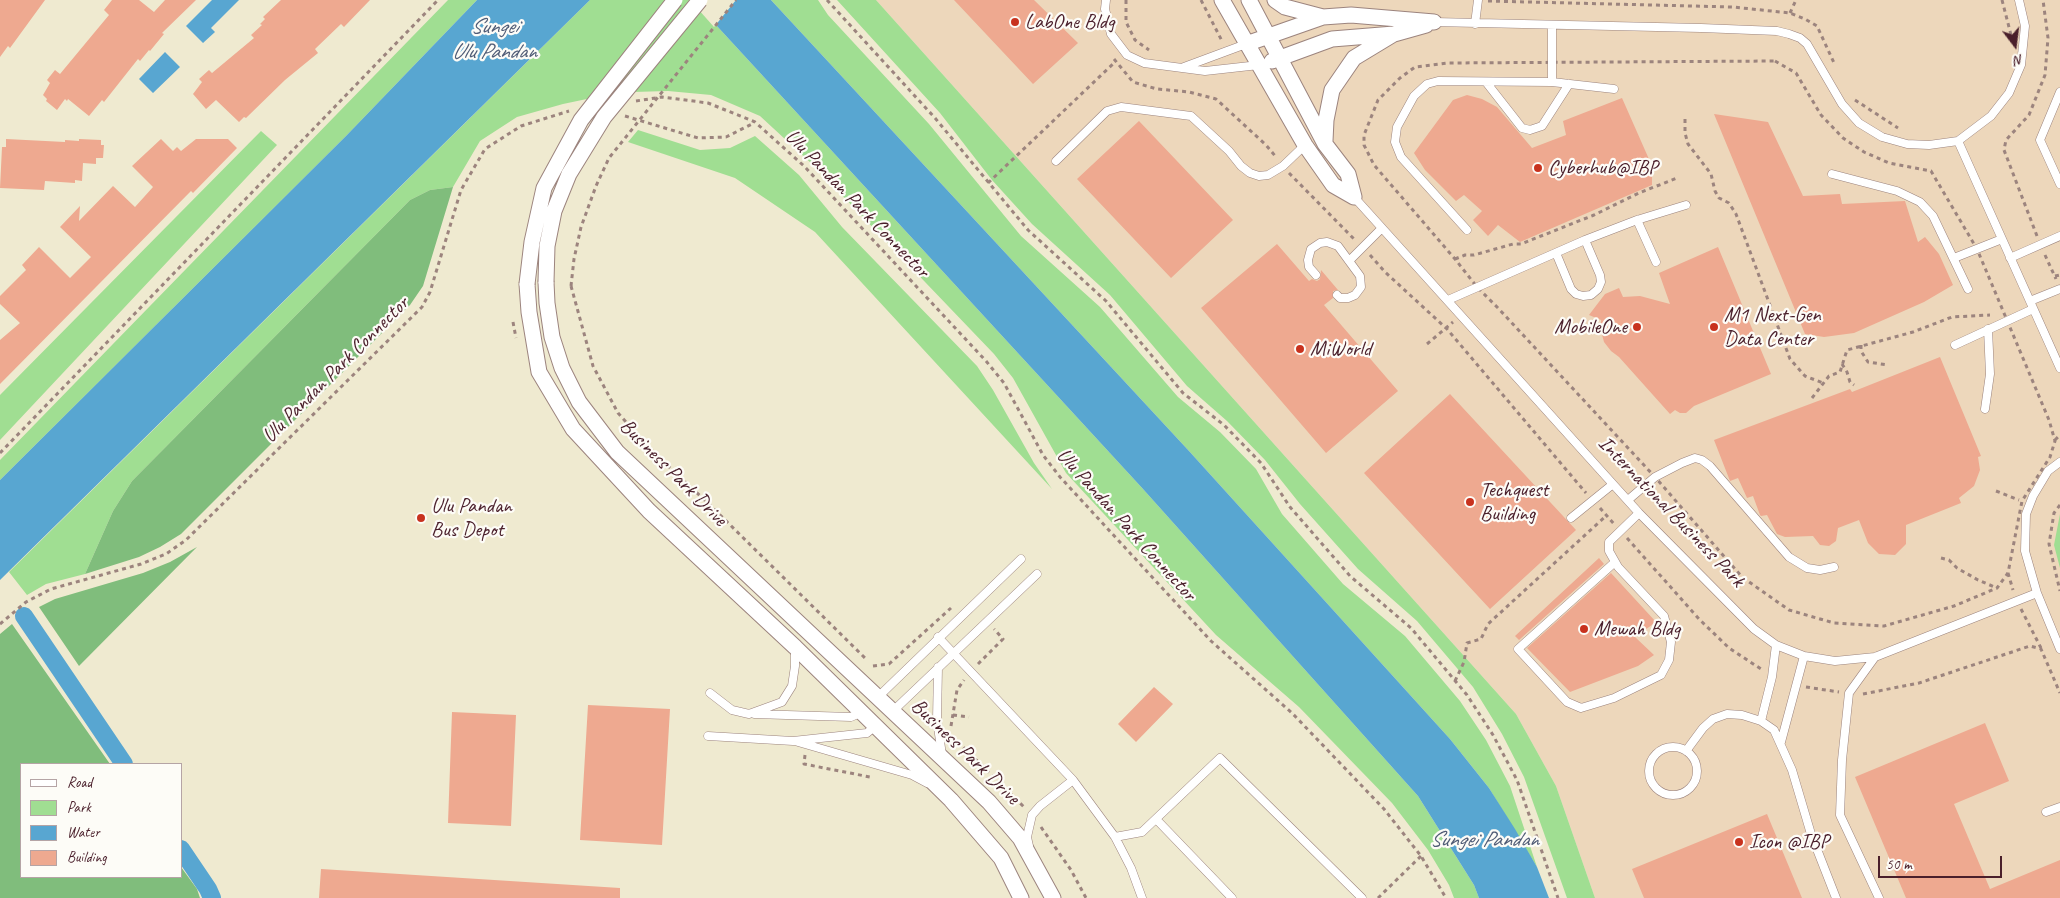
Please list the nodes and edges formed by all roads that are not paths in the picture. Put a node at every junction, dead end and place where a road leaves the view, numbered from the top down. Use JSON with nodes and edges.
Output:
{"nodes":[{"id":1,"x":675,"y":0,"type":"edge"},
{"id":2,"x":700,"y":0,"type":"edge"},
{"id":3,"x":1106,"y":0,"type":"edge"},
{"id":4,"x":1222,"y":0,"type":"edge"},
{"id":5,"x":1249,"y":0,"type":"edge"},
{"id":6,"x":1275,"y":0,"type":"edge"},
{"id":7,"x":1478,"y":0,"type":"edge"},
{"id":8,"x":2019,"y":0,"type":"edge"},
{"id":9,"x":1323,"y":17,"type":"junction"},
{"id":10,"x":1434,"y":22,"type":"junction"},
{"id":11,"x":1476,"y":24,"type":"junction"},
{"id":12,"x":1552,"y":26,"type":"junction"},
{"id":13,"x":1394,"y":34,"type":"junction"},
{"id":14,"x":1269,"y":37,"type":"junction"},
{"id":15,"x":1246,"y":44,"type":"junction"},
{"id":16,"x":1280,"y":58,"type":"junction"},
{"id":17,"x":1259,"y":65,"type":"junction"},
{"id":18,"x":1182,"y":68,"type":"junction"},
{"id":19,"x":1486,"y":82,"type":"junction"},
{"id":20,"x":1552,"y":82,"type":"junction"},
{"id":21,"x":1569,"y":84,"type":"junction"},
{"id":22,"x":1614,"y":88,"type":"dead end"},
{"id":23,"x":2060,"y":92,"type":"edge"},
{"id":24,"x":1958,"y":141,"type":"junction"},
{"id":25,"x":1325,"y":144,"type":"junction"},
{"id":26,"x":1305,"y":145,"type":"junction"},
{"id":27,"x":1056,"y":161,"type":"dead end"},
{"id":28,"x":1832,"y":174,"type":"dead end"},
{"id":29,"x":2060,"y":184,"type":"edge"},
{"id":30,"x":1354,"y":197,"type":"junction"},
{"id":31,"x":1686,"y":205,"type":"dead end"},
{"id":32,"x":1637,"y":220,"type":"junction"},
{"id":33,"x":1382,"y":228,"type":"junction"},
{"id":34,"x":1466,"y":230,"type":"dead end"},
{"id":35,"x":2060,"y":236,"type":"edge"},
{"id":36,"x":2002,"y":239,"type":"junction"},
{"id":37,"x":1584,"y":240,"type":"junction"},
{"id":38,"x":1556,"y":253,"type":"junction"},
{"id":39,"x":1954,"y":258,"type":"junction"},
{"id":40,"x":2010,"y":258,"type":"junction"},
{"id":41,"x":1349,"y":261,"type":"junction"},
{"id":42,"x":1656,"y":262,"type":"dead end"},
{"id":43,"x":1316,"y":275,"type":"dead end"},
{"id":44,"x":1968,"y":289,"type":"dead end"},
{"id":45,"x":2060,"y":289,"type":"edge"},
{"id":46,"x":1337,"y":295,"type":"dead end"},
{"id":47,"x":1448,"y":300,"type":"junction"},
{"id":48,"x":2032,"y":305,"type":"junction"},
{"id":49,"x":1988,"y":329,"type":"junction"},
{"id":50,"x":1954,"y":345,"type":"dead end"},
{"id":51,"x":2060,"y":368,"type":"edge"},
{"id":52,"x":1985,"y":409,"type":"dead end"},
{"id":53,"x":2060,"y":462,"type":"edge"},
{"id":54,"x":1613,"y":484,"type":"junction"},
{"id":55,"x":1628,"y":500,"type":"junction"},
{"id":56,"x":1639,"y":513,"type":"junction"},
{"id":57,"x":1572,"y":518,"type":"dead end"},
{"id":58,"x":1021,"y":560,"type":"dead end"},
{"id":59,"x":1615,"y":562,"type":"junction"},
{"id":60,"x":1834,"y":567,"type":"dead end"},
{"id":61,"x":1037,"y":574,"type":"dead end"},
{"id":62,"x":2037,"y":593,"type":"junction"},
{"id":63,"x":938,"y":638,"type":"junction"},
{"id":64,"x":1776,"y":645,"type":"junction"},
{"id":65,"x":795,"y":647,"type":"junction"},
{"id":66,"x":2060,"y":649,"type":"edge"},
{"id":67,"x":954,"y":654,"type":"junction"},
{"id":68,"x":1804,"y":656,"type":"junction"},
{"id":69,"x":1875,"y":658,"type":"junction"},
{"id":70,"x":938,"y":667,"type":"junction"},
{"id":71,"x":710,"y":693,"type":"dead end"},
{"id":72,"x":878,"y":697,"type":"junction"},
{"id":73,"x":893,"y":711,"type":"junction"},
{"id":74,"x":862,"y":712,"type":"junction"},
{"id":75,"x":749,"y":714,"type":"junction"},
{"id":76,"x":1761,"y":721,"type":"junction"},
{"id":77,"x":875,"y":726,"type":"junction"},
{"id":78,"x":708,"y":736,"type":"dead end"},
{"id":79,"x":793,"y":741,"type":"junction"},
{"id":80,"x":1781,"y":742,"type":"junction"},
{"id":81,"x":1686,"y":751,"type":"junction"},
{"id":82,"x":942,"y":758,"type":"junction"},
{"id":83,"x":1073,"y":780,"type":"junction"},
{"id":84,"x":943,"y":792,"type":"junction"},
{"id":85,"x":2060,"y":807,"type":"edge"},
{"id":86,"x":2046,"y":812,"type":"dead end"},
{"id":87,"x":1156,"y":819,"type":"junction"},
{"id":88,"x":1114,"y":837,"type":"junction"},
{"id":89,"x":1032,"y":856,"type":"junction"},
{"id":90,"x":1021,"y":898,"type":"edge"},
{"id":91,"x":1053,"y":898,"type":"edge"},
{"id":92,"x":1142,"y":898,"type":"edge"},
{"id":93,"x":1232,"y":898,"type":"edge"},
{"id":94,"x":1362,"y":898,"type":"edge"},
{"id":95,"x":1836,"y":898,"type":"edge"},
{"id":96,"x":1879,"y":898,"type":"edge"}],
"edges":[{"from":1,"to":65,"type":"street","name":"Business Park Drive","bridge":true},
{"from":2,"to":72,"type":"street","name":"Business Park Drive","bridge":true},
{"from":3,"to":18,"type":"lane"},
{"from":4,"to":15,"type":"street"},
{"from":5,"to":14,"type":"street"},
{"from":6,"to":9,"type":"street"},
{"from":7,"to":11,"type":"lane"},
{"from":8,"to":24,"type":"lane"},
{"from":9,"to":10,"type":"street"},
{"from":9,"to":14,"type":"street"},
{"from":10,"to":11,"type":"lane"},
{"from":10,"to":13,"type":"street"},
{"from":11,"to":12,"type":"lane"},
{"from":12,"to":20,"type":"lane"},
{"from":12,"to":24,"type":"lane"},
{"from":13,"to":16,"type":"street"},
{"from":13,"to":25,"type":"street"},
{"from":14,"to":15,"type":"street"},
{"from":14,"to":16,"type":"street"},
{"from":15,"to":17,"type":"street"},
{"from":15,"to":18,"type":"lane"},
{"from":16,"to":17,"type":"street"},
{"from":16,"to":25,"type":"street","name":"International Business Park"},
{"from":17,"to":18,"type":"lane"},
{"from":17,"to":26,"type":"street","name":"International Business Park"},
{"from":19,"to":20,"type":"lane"},
{"from":19,"to":21,"type":"lane"},
{"from":19,"to":34,"type":"lane"},
{"from":20,"to":21,"type":"lane"},
{"from":21,"to":22,"type":"lane"},
{"from":23,"to":29,"type":"lane"},
{"from":24,"to":36,"type":"lane"},
{"from":25,"to":30,"type":"street","name":"International Business Park"},
{"from":26,"to":27,"type":"lane"},
{"from":26,"to":30,"type":"street","name":"International Business Park"},
{"from":28,"to":39,"type":"lane"},
{"from":30,"to":33,"type":"lane","name":"International Business Park"},
{"from":31,"to":32,"type":"lane"},
{"from":32,"to":37,"type":"lane"},
{"from":32,"to":42,"type":"lane"},
{"from":33,"to":41,"type":"lane"},
{"from":33,"to":47,"type":"lane","name":"International Business Park"},
{"from":35,"to":40,"type":"lane"},
{"from":36,"to":39,"type":"lane"},
{"from":36,"to":40,"type":"lane"},
{"from":37,"to":38,"type":"lane"},
{"from":37,"to":38,"type":"lane"},
{"from":38,"to":47,"type":"lane"},
{"from":39,"to":44,"type":"lane"},
{"from":40,"to":48,"type":"lane"},
{"from":41,"to":43,"type":"lane"},
{"from":41,"to":46,"type":"lane"},
{"from":45,"to":48,"type":"lane"},
{"from":47,"to":54,"type":"lane","name":"International Business Park"},
{"from":48,"to":49,"type":"lane"},
{"from":48,"to":51,"type":"lane"},
{"from":49,"to":50,"type":"lane"},
{"from":49,"to":52,"type":"lane"},
{"from":53,"to":62,"type":"lane"},
{"from":54,"to":55,"type":"lane","name":"International Business Park"},
{"from":54,"to":57,"type":"lane"},
{"from":55,"to":56,"type":"lane","name":"International Business Park"},
{"from":55,"to":60,"type":"lane"},
{"from":56,"to":59,"type":"lane"},
{"from":56,"to":64,"type":"lane","name":"International Business Park"},
{"from":58,"to":63,"type":"lane"},
{"from":59,"to":59,"type":"lane"},
{"from":61,"to":67,"type":"lane"},
{"from":62,"to":66,"type":"lane"},
{"from":62,"to":69,"type":"lane","name":"International Business Park"},
{"from":63,"to":67,"type":"lane"},
{"from":63,"to":72,"type":"lane"},
{"from":64,"to":68,"type":"lane","name":"International Business Park"},
{"from":64,"to":76,"type":"lane"},
{"from":65,"to":74,"type":"street","name":"Business Park Drive"},
{"from":65,"to":75,"type":"lane"},
{"from":67,"to":70,"type":"lane"},
{"from":67,"to":83,"type":"lane"},
{"from":68,"to":69,"type":"lane","name":"International Business Park"},
{"from":68,"to":80,"type":"lane"},
{"from":69,"to":96,"type":"lane"},
{"from":70,"to":73,"type":"lane"},
{"from":70,"to":82,"type":"lane"},
{"from":71,"to":75,"type":"lane"},
{"from":72,"to":73,"type":"street","name":"Business Park Drive"},
{"from":73,"to":82,"type":"street","name":"Business Park Drive"},
{"from":74,"to":75,"type":"lane"},
{"from":74,"to":77,"type":"street","name":"Business Park Drive"},
{"from":76,"to":80,"type":"lane"},
{"from":76,"to":81,"type":"lane"},
{"from":77,"to":79,"type":"lane"},
{"from":77,"to":84,"type":"street","name":"Business Park Drive"},
{"from":78,"to":79,"type":"lane"},
{"from":79,"to":84,"type":"lane"},
{"from":80,"to":95,"type":"lane"},
{"from":81,"to":81,"type":"lane"},
{"from":82,"to":89,"type":"street","name":"Business Park Drive"},
{"from":83,"to":88,"type":"lane"},
{"from":83,"to":89,"type":"lane"},
{"from":84,"to":90,"type":"street","name":"Business Park Drive"},
{"from":85,"to":86,"type":"lane"},
{"from":87,"to":88,"type":"lane"},
{"from":87,"to":93,"type":"lane"},
{"from":87,"to":94,"type":"lane"},
{"from":88,"to":92,"type":"lane"},
{"from":89,"to":91,"type":"street","name":"Business Park Drive"}]}
